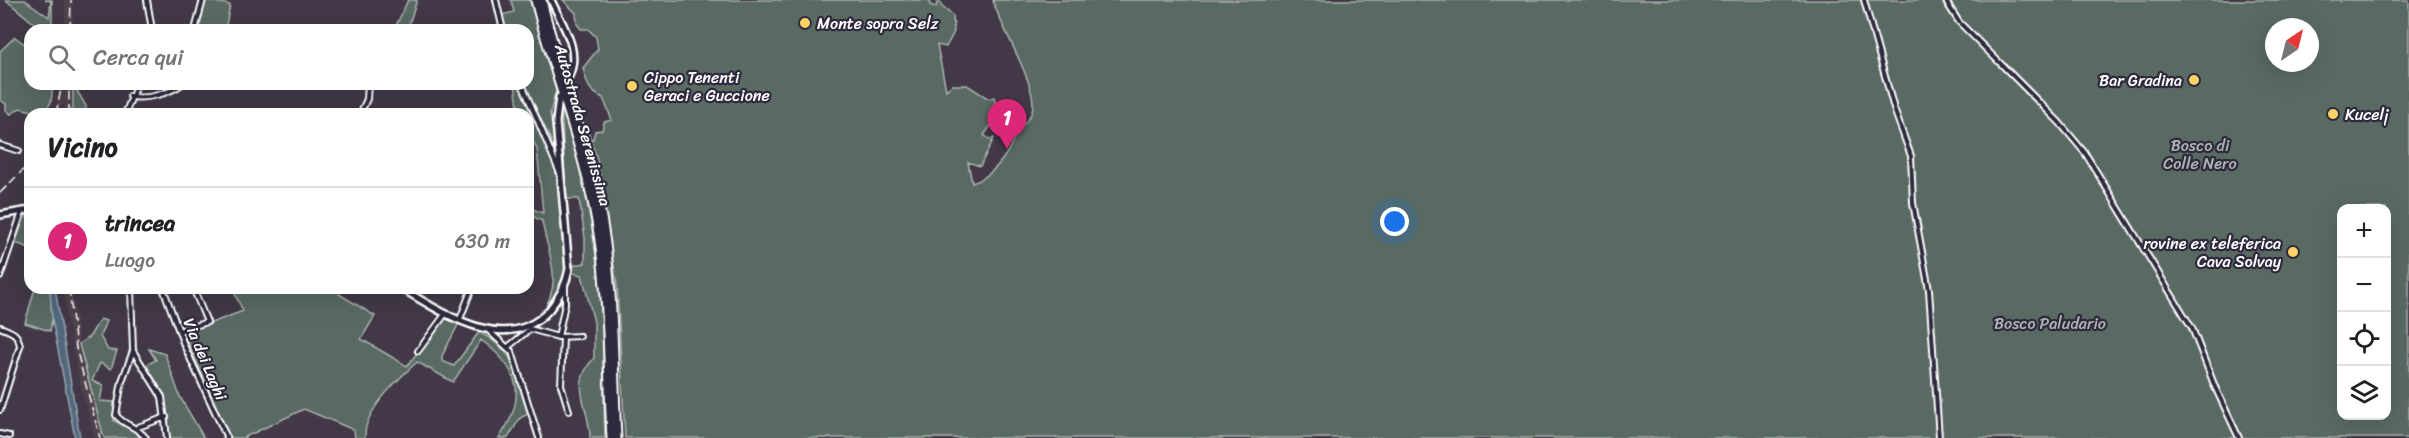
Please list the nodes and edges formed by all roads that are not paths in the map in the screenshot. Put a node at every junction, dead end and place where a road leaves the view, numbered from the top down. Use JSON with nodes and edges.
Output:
{"nodes":[{"id":1,"x":147,"y":0,"type":"edge"},
{"id":2,"x":202,"y":0,"type":"edge"},
{"id":3,"x":495,"y":0,"type":"edge"},
{"id":4,"x":535,"y":0,"type":"edge"},
{"id":5,"x":542,"y":0,"type":"edge"},
{"id":6,"x":552,"y":0,"type":"edge"},
{"id":7,"x":1864,"y":0,"type":"edge"},
{"id":8,"x":1945,"y":0,"type":"edge"},
{"id":9,"x":151,"y":24,"type":"edge"},
{"id":10,"x":196,"y":24,"type":"edge"},
{"id":11,"x":501,"y":24,"type":"edge"},
{"id":12,"x":568,"y":76,"type":"dead end"},
{"id":13,"x":134,"y":90,"type":"edge"},
{"id":14,"x":164,"y":90,"type":"edge"},
{"id":15,"x":368,"y":90,"type":"edge"},
{"id":16,"x":525,"y":90,"type":"edge"},
{"id":17,"x":130,"y":96,"type":"junction"},
{"id":18,"x":559,"y":97,"type":"dead end"},
{"id":19,"x":127,"y":108,"type":"edge"},
{"id":20,"x":363,"y":108,"type":"edge"},
{"id":21,"x":533,"y":108,"type":"edge"},
{"id":22,"x":534,"y":111,"type":"edge"},
{"id":23,"x":0,"y":145,"type":"edge"},
{"id":24,"x":20,"y":151,"type":"dead end"},
{"id":25,"x":562,"y":175,"type":"junction"},
{"id":26,"x":22,"y":212,"type":"joint"},
{"id":27,"x":2,"y":216,"type":"edge"},
{"id":28,"x":0,"y":277,"type":"edge"},
{"id":29,"x":565,"y":284,"type":"junction"},
{"id":30,"x":131,"y":294,"type":"edge"},
{"id":31,"x":165,"y":294,"type":"edge"},
{"id":32,"x":195,"y":294,"type":"edge"},
{"id":33,"x":412,"y":294,"type":"edge"},
{"id":34,"x":470,"y":294,"type":"edge"},
{"id":35,"x":447,"y":312,"type":"junction"},
{"id":36,"x":460,"y":319,"type":"junction"},
{"id":37,"x":0,"y":327,"type":"edge"},
{"id":38,"x":179,"y":331,"type":"junction"},
{"id":39,"x":489,"y":331,"type":"junction"},
{"id":40,"x":580,"y":336,"type":"dead end"},
{"id":41,"x":560,"y":337,"type":"junction"},
{"id":42,"x":508,"y":347,"type":"junction"},
{"id":43,"x":133,"y":351,"type":"junction"},
{"id":44,"x":418,"y":351,"type":"dead end"},
{"id":45,"x":0,"y":410,"type":"edge"},
{"id":46,"x":569,"y":411,"type":"dead end"},
{"id":47,"x":166,"y":417,"type":"junction"},
{"id":48,"x":138,"y":427,"type":"junction"},
{"id":49,"x":0,"y":434,"type":"edge"},
{"id":50,"x":9,"y":436,"type":"dead end"},
{"id":51,"x":146,"y":438,"type":"edge"},
{"id":52,"x":167,"y":438,"type":"edge"},
{"id":53,"x":227,"y":438,"type":"edge"},
{"id":54,"x":539,"y":438,"type":"edge"},
{"id":55,"x":610,"y":438,"type":"edge"},
{"id":56,"x":617,"y":438,"type":"edge"},
{"id":57,"x":1939,"y":438,"type":"edge"},
{"id":58,"x":2240,"y":438,"type":"edge"}],
"edges":[{"from":1,"to":9,"type":"street"},
{"from":2,"to":10,"type":"street"},
{"from":3,"to":11,"type":"street"},
{"from":4,"to":55,"type":"highway","name":"Autostrada Serenissima"},
{"from":5,"to":56,"type":"highway","name":"Autostrada Serenissima"},
{"from":6,"to":12,"type":"street"},
{"from":7,"to":57,"type":"street"},
{"from":8,"to":58,"type":"street"},
{"from":13,"to":17,"type":"street"},
{"from":14,"to":17,"type":"street"},
{"from":15,"to":20,"type":"street"},
{"from":16,"to":21,"type":"street"},
{"from":17,"to":19,"type":"street"},
{"from":18,"to":25,"type":"street"},
{"from":22,"to":25,"type":"street"},
{"from":23,"to":24,"type":"street"},
{"from":25,"to":29,"type":"street"},
{"from":26,"to":27,"type":"street"},
{"from":26,"to":28,"type":"street"},
{"from":29,"to":39,"type":"street"},
{"from":29,"to":41,"type":"street"},
{"from":30,"to":43,"type":"street"},
{"from":31,"to":38,"type":"street","name":"Via dei Laghi"},
{"from":32,"to":38,"type":"street"},
{"from":33,"to":35,"type":"street"},
{"from":34,"to":36,"type":"street"},
{"from":35,"to":36,"type":"street"},
{"from":35,"to":44,"type":"street"},
{"from":36,"to":39,"type":"street"},
{"from":37,"to":45,"type":"street"},
{"from":38,"to":53,"type":"street","name":"Via dei Laghi"},
{"from":39,"to":42,"type":"street"},
{"from":40,"to":41,"type":"street"},
{"from":41,"to":42,"type":"street"},
{"from":41,"to":46,"type":"street"},
{"from":42,"to":54,"type":"street"},
{"from":43,"to":47,"type":"street"},
{"from":43,"to":48,"type":"street"},
{"from":47,"to":48,"type":"street"},
{"from":47,"to":52,"type":"street"},
{"from":48,"to":51,"type":"street"},
{"from":49,"to":50,"type":"street"}]}
